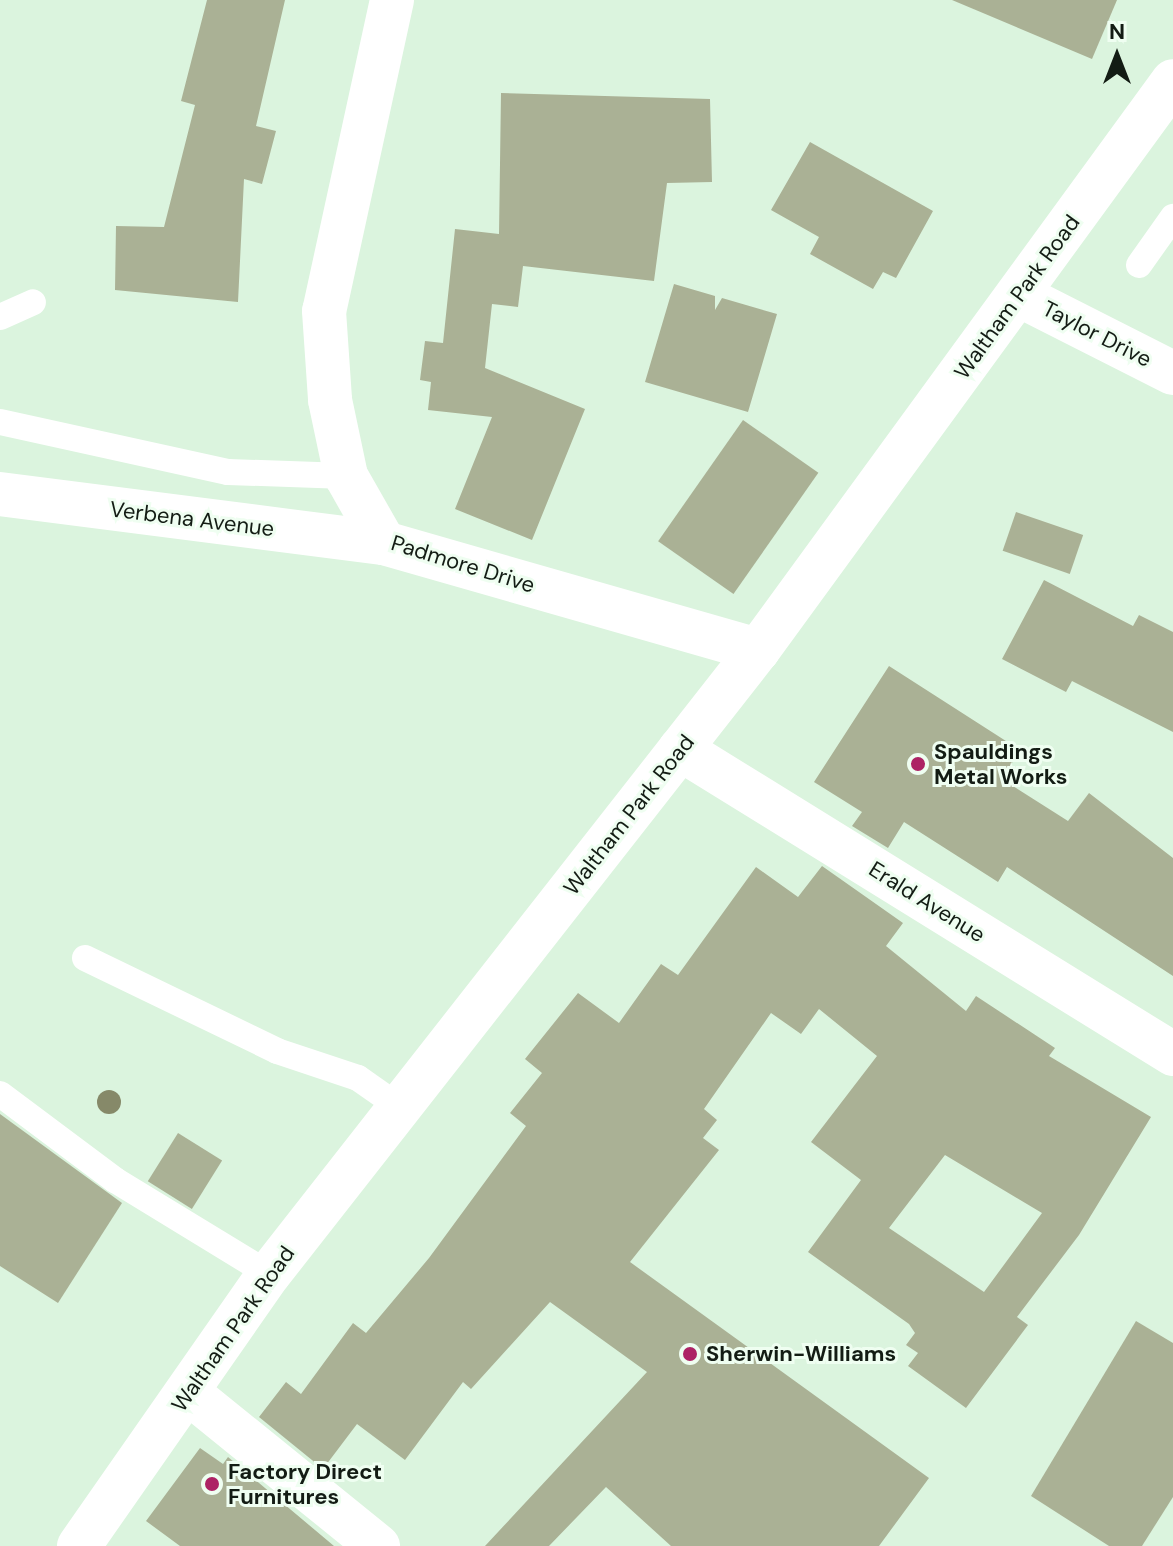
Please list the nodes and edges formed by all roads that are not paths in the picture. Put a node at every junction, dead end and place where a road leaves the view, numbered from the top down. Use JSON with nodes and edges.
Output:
{"nodes":[{"id":1,"x":392,"y":0,"type":"edge"},
{"id":2,"x":1172,"y":84,"type":"edge"},
{"id":3,"x":1173,"y":217,"type":"edge"},
{"id":4,"x":1139,"y":265,"type":"dead end"},
{"id":5,"x":1021,"y":296,"type":"junction"},
{"id":6,"x":33,"y":302,"type":"dead end"},
{"id":7,"x":0,"y":317,"type":"edge"},
{"id":8,"x":1173,"y":373,"type":"edge"},
{"id":9,"x":0,"y":422,"type":"edge"},
{"id":10,"x":346,"y":476,"type":"junction"},
{"id":11,"x":0,"y":494,"type":"edge"},
{"id":12,"x":384,"y":543,"type":"junction"},
{"id":13,"x":758,"y":650,"type":"junction"},
{"id":14,"x":680,"y":749,"type":"junction"},
{"id":15,"x":85,"y":958,"type":"dead end"},
{"id":16,"x":1173,"y":1054,"type":"edge"},
{"id":17,"x":0,"y":1094,"type":"edge"},
{"id":18,"x":398,"y":1106,"type":"junction"},
{"id":19,"x":269,"y":1274,"type":"junction"},
{"id":20,"x":190,"y":1394,"type":"junction"},
{"id":21,"x":79,"y":1546,"type":"edge"},
{"id":22,"x":378,"y":1546,"type":"edge"}],
"edges":[{"from":1,"to":10,"type":"street","name":"Padmore Drive"},
{"from":2,"to":5,"type":"street","name":"Waltham Park Road"},
{"from":3,"to":4,"type":"lane"},
{"from":5,"to":8,"type":"street","name":"Taylor Drive"},
{"from":5,"to":13,"type":"street","name":"Waltham Park Road"},
{"from":6,"to":7,"type":"lane"},
{"from":9,"to":10,"type":"lane"},
{"from":10,"to":12,"type":"street","name":"Padmore Drive"},
{"from":11,"to":12,"type":"street","name":"Verbena Avenue"},
{"from":12,"to":13,"type":"street","name":"Padmore Drive"},
{"from":13,"to":14,"type":"street","name":"Waltham Park Road"},
{"from":14,"to":16,"type":"street","name":"Erald Avenue"},
{"from":14,"to":18,"type":"street","name":"Waltham Park Road"},
{"from":15,"to":18,"type":"lane"},
{"from":17,"to":19,"type":"lane"},
{"from":18,"to":19,"type":"street","name":"Waltham Park Road"},
{"from":19,"to":20,"type":"street","name":"Waltham Park Road"},
{"from":20,"to":21,"type":"street","name":"Waltham Park Road"},
{"from":20,"to":22,"type":"street"}]}
